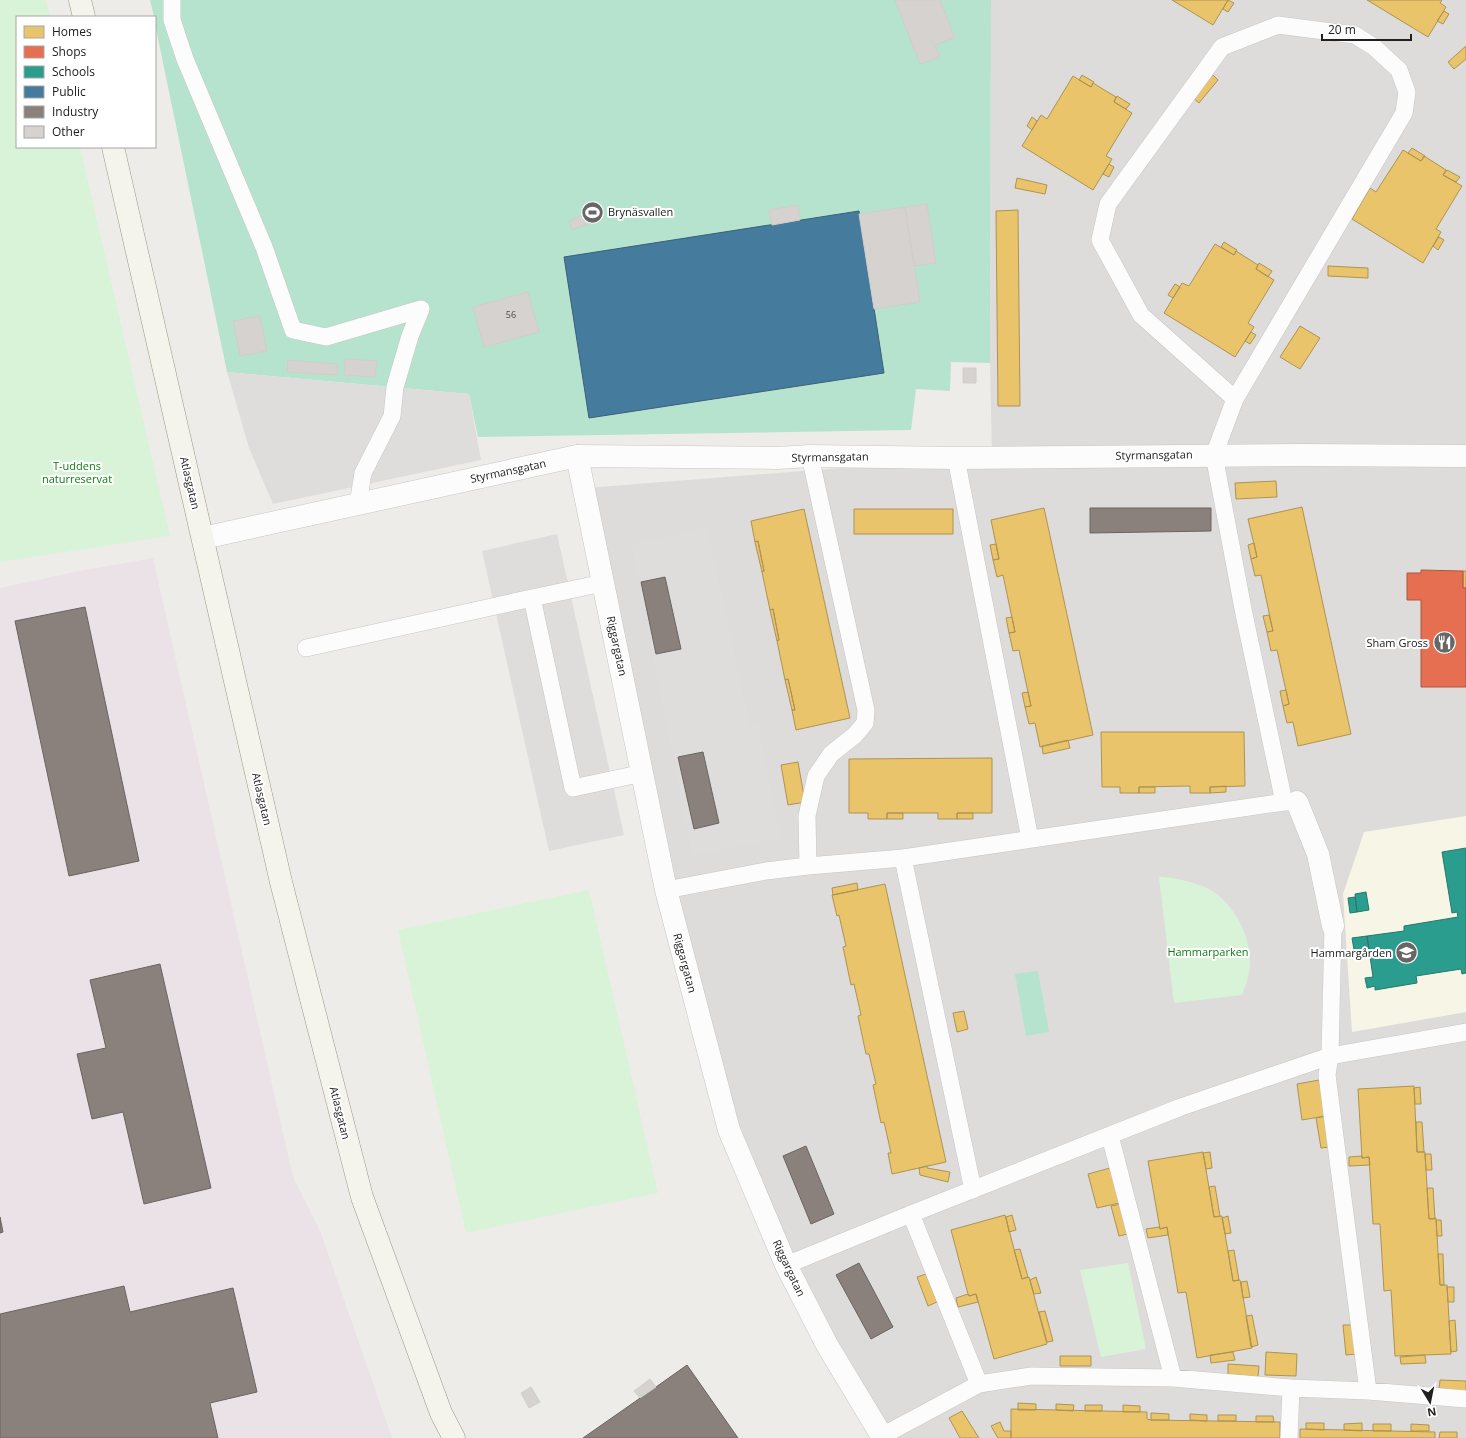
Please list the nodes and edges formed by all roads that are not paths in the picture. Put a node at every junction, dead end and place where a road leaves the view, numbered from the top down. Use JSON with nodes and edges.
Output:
{"nodes":[{"id":1,"x":80,"y":0,"type":"edge"},
{"id":2,"x":172,"y":0,"type":"edge"},
{"id":3,"x":84,"y":16,"type":"edge"},
{"id":4,"x":113,"y":148,"type":"edge"},
{"id":5,"x":1235,"y":399,"type":"junction"},
{"id":6,"x":1214,"y":455,"type":"junction"},
{"id":7,"x":577,"y":456,"type":"junction"},
{"id":8,"x":810,"y":456,"type":"junction"},
{"id":9,"x":1466,"y":456,"type":"edge"},
{"id":10,"x":956,"y":458,"type":"junction"},
{"id":11,"x":358,"y":504,"type":"junction"},
{"id":12,"x":203,"y":538,"type":"junction"},
{"id":13,"x":603,"y":583,"type":"junction"},
{"id":14,"x":532,"y":598,"type":"junction"},
{"id":15,"x":306,"y":648,"type":"dead end"},
{"id":16,"x":643,"y":774,"type":"junction"},
{"id":17,"x":1290,"y":802,"type":"junction"},
{"id":18,"x":1030,"y":839,"type":"junction"},
{"id":19,"x":903,"y":858,"type":"junction"},
{"id":20,"x":808,"y":866,"type":"junction"},
{"id":21,"x":666,"y":890,"type":"junction"},
{"id":22,"x":1333,"y":926,"type":"joint"},
{"id":23,"x":1466,"y":1032,"type":"edge"},
{"id":24,"x":1330,"y":1056,"type":"junction"},
{"id":25,"x":1110,"y":1136,"type":"junction"},
{"id":26,"x":973,"y":1190,"type":"junction"},
{"id":27,"x":911,"y":1214,"type":"junction"},
{"id":28,"x":786,"y":1265,"type":"junction"},
{"id":29,"x":1173,"y":1378,"type":"junction"},
{"id":30,"x":979,"y":1384,"type":"junction"},
{"id":31,"x":1290,"y":1388,"type":"junction"},
{"id":32,"x":1368,"y":1391,"type":"junction"},
{"id":33,"x":1466,"y":1399,"type":"edge"},
{"id":34,"x":882,"y":1437,"type":"edge"},
{"id":35,"x":454,"y":1438,"type":"edge"},
{"id":36,"x":1289,"y":1438,"type":"edge"}],
"edges":[{"from":1,"to":3,"type":"street"},
{"from":2,"to":11,"type":"lane"},
{"from":4,"to":12,"type":"street","name":"Atlasgatan"},
{"from":5,"to":5,"type":"lane"},
{"from":5,"to":6,"type":"lane"},
{"from":6,"to":9,"type":"street","name":"Styrmansgatan"},
{"from":6,"to":10,"type":"street","name":"Styrmansgatan"},
{"from":6,"to":17,"type":"lane"},
{"from":7,"to":8,"type":"street","name":"Styrmansgatan"},
{"from":7,"to":11,"type":"street","name":"Styrmansgatan"},
{"from":7,"to":13,"type":"street","name":"Riggargatan"},
{"from":8,"to":10,"type":"street","name":"Styrmansgatan"},
{"from":8,"to":20,"type":"lane"},
{"from":10,"to":18,"type":"lane"},
{"from":11,"to":12,"type":"street","name":"Styrmansgatan"},
{"from":12,"to":35,"type":"street","name":"Atlasgatan"},
{"from":13,"to":14,"type":"lane"},
{"from":13,"to":16,"type":"street","name":"Riggargatan"},
{"from":14,"to":15,"type":"lane"},
{"from":14,"to":16,"type":"lane"},
{"from":16,"to":21,"type":"street","name":"Riggargatan"},
{"from":17,"to":18,"type":"lane"},
{"from":17,"to":22,"type":"street"},
{"from":18,"to":19,"type":"lane"},
{"from":19,"to":20,"type":"lane"},
{"from":19,"to":26,"type":"lane"},
{"from":20,"to":21,"type":"lane"},
{"from":21,"to":28,"type":"street","name":"Riggargatan"},
{"from":22,"to":24,"type":"lane"},
{"from":23,"to":24,"type":"lane"},
{"from":24,"to":25,"type":"lane"},
{"from":24,"to":32,"type":"lane"},
{"from":25,"to":26,"type":"lane"},
{"from":25,"to":29,"type":"lane"},
{"from":26,"to":27,"type":"lane"},
{"from":27,"to":28,"type":"lane"},
{"from":27,"to":30,"type":"lane"},
{"from":28,"to":34,"type":"street","name":"Riggargatan"},
{"from":29,"to":30,"type":"lane"},
{"from":29,"to":31,"type":"lane"},
{"from":30,"to":34,"type":"lane"},
{"from":31,"to":32,"type":"lane"},
{"from":31,"to":36,"type":"lane"},
{"from":32,"to":33,"type":"lane"}]}
